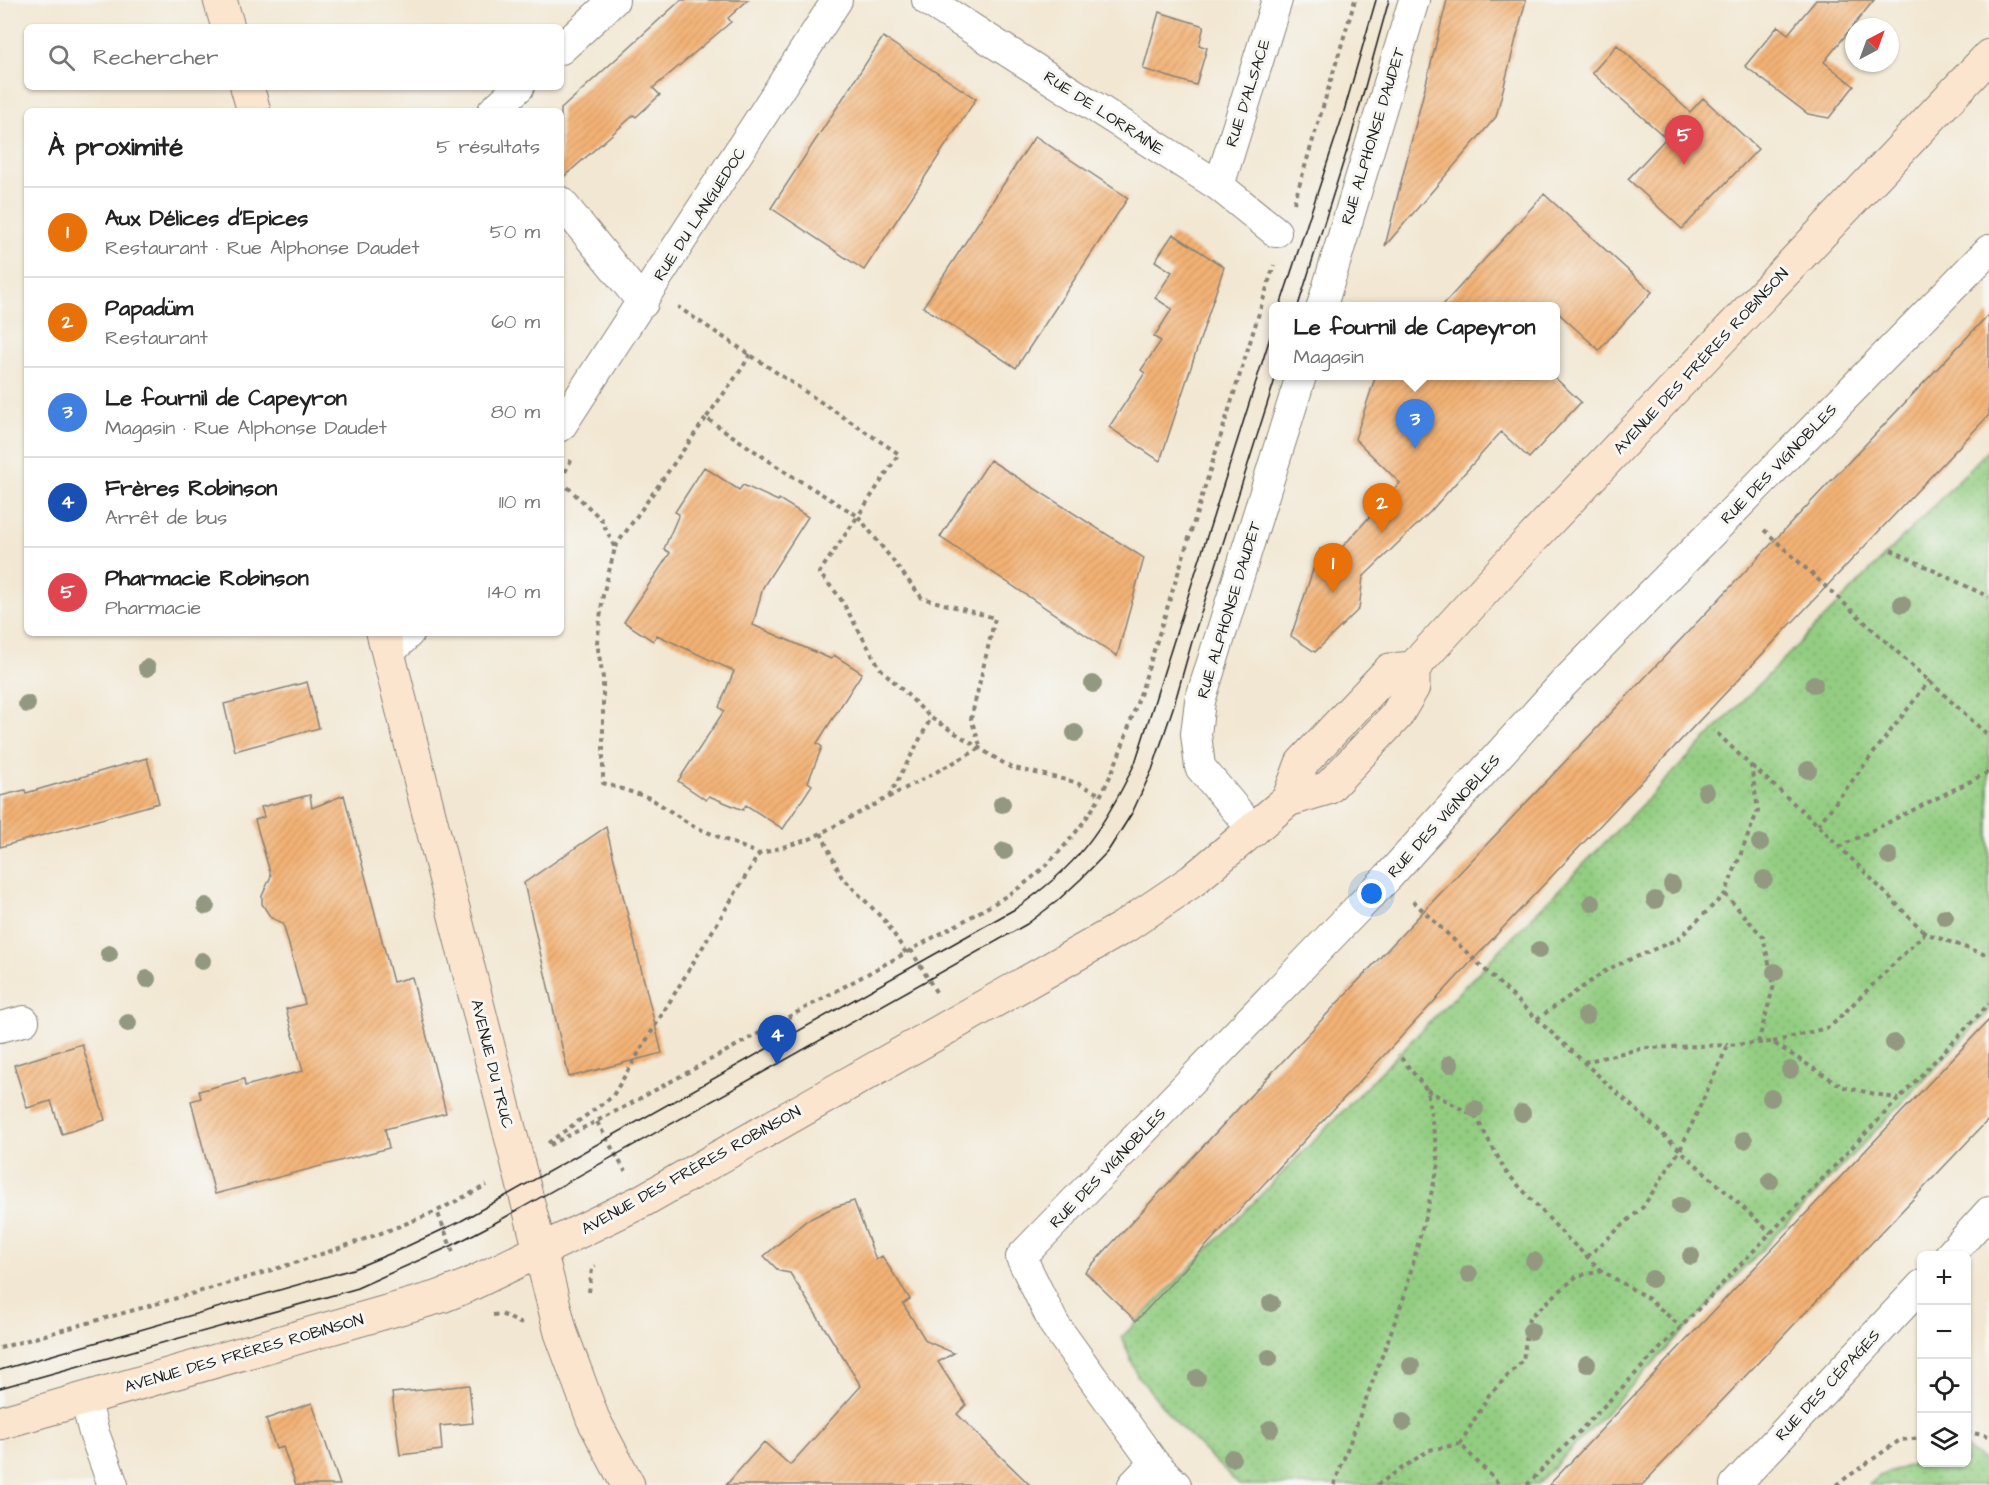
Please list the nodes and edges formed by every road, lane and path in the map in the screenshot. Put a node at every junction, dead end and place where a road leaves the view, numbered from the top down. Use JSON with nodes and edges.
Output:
{"nodes":[{"id":1,"x":220,"y":0,"type":"edge"},
{"id":2,"x":614,"y":0,"type":"edge"},
{"id":3,"x":837,"y":0,"type":"edge"},
{"id":4,"x":927,"y":0,"type":"edge"},
{"id":5,"x":1277,"y":0,"type":"edge"},
{"id":6,"x":1355,"y":0,"type":"edge"},
{"id":7,"x":1414,"y":0,"type":"edge"},
{"id":8,"x":227,"y":24,"type":"edge"},
{"id":9,"x":564,"y":46,"type":"edge"},
{"id":10,"x":1989,"y":56,"type":"edge"},
{"id":11,"x":248,"y":90,"type":"edge"},
{"id":12,"x":516,"y":90,"type":"edge"},
{"id":13,"x":253,"y":108,"type":"edge"},
{"id":14,"x":496,"y":108,"type":"edge"},
{"id":15,"x":1219,"y":186,"type":"junction"},
{"id":16,"x":1293,"y":203,"type":"dead end"},
{"id":17,"x":564,"y":206,"type":"edge"},
{"id":18,"x":1276,"y":246,"type":"joint"},
{"id":19,"x":1989,"y":250,"type":"edge"},
{"id":20,"x":1323,"y":302,"type":"edge"},
{"id":21,"x":643,"y":303,"type":"junction"},
{"id":22,"x":676,"y":305,"type":"dead end"},
{"id":23,"x":750,"y":354,"type":"junction"},
{"id":24,"x":1298,"y":380,"type":"edge"},
{"id":25,"x":706,"y":418,"type":"junction"},
{"id":26,"x":564,"y":422,"type":"edge"},
{"id":27,"x":564,"y":484,"type":"edge"},
{"id":28,"x":1738,"y":506,"type":"junction"},
{"id":29,"x":858,"y":516,"type":"junction"},
{"id":30,"x":615,"y":548,"type":"junction"},
{"id":31,"x":1891,"y":550,"type":"dead end"},
{"id":32,"x":1989,"y":597,"type":"edge"},
{"id":33,"x":393,"y":640,"type":"edge"},
{"id":34,"x":1930,"y":680,"type":"junction"},
{"id":35,"x":931,"y":718,"type":"junction"},
{"id":36,"x":1714,"y":730,"type":"dead end"},
{"id":37,"x":1989,"y":736,"type":"edge"},
{"id":38,"x":981,"y":748,"type":"junction"},
{"id":39,"x":1751,"y":766,"type":"junction"},
{"id":40,"x":1989,"y":772,"type":"edge"},
{"id":41,"x":1101,"y":795,"type":"junction"},
{"id":42,"x":889,"y":797,"type":"junction"},
{"id":43,"x":1818,"y":825,"type":"junction"},
{"id":44,"x":1254,"y":831,"type":"junction"},
{"id":45,"x":821,"y":834,"type":"junction"},
{"id":46,"x":1839,"y":847,"type":"junction"},
{"id":47,"x":759,"y":854,"type":"junction"},
{"id":48,"x":1388,"y":877,"type":"junction"},
{"id":49,"x":1725,"y":894,"type":"junction"},
{"id":50,"x":1925,"y":933,"type":"junction"},
{"id":51,"x":911,"y":950,"type":"junction"},
{"id":52,"x":906,"y":953,"type":"junction"},
{"id":53,"x":1989,"y":956,"type":"edge"},
{"id":54,"x":1989,"y":1004,"type":"edge"},
{"id":55,"x":1538,"y":1019,"type":"junction"},
{"id":56,"x":954,"y":1024,"type":"junction"},
{"id":57,"x":1772,"y":1042,"type":"junction"},
{"id":58,"x":1758,"y":1043,"type":"junction"},
{"id":59,"x":1728,"y":1045,"type":"junction"},
{"id":60,"x":1398,"y":1054,"type":"dead end"},
{"id":61,"x":1584,"y":1062,"type":"junction"},
{"id":62,"x":1427,"y":1090,"type":"junction"},
{"id":63,"x":1900,"y":1099,"type":"junction"},
{"id":64,"x":597,"y":1122,"type":"junction"},
{"id":65,"x":1680,"y":1150,"type":"junction"},
{"id":66,"x":526,"y":1156,"type":"junction"},
{"id":67,"x":642,"y":1201,"type":"junction"},
{"id":68,"x":437,"y":1211,"type":"junction"},
{"id":69,"x":1989,"y":1212,"type":"edge"},
{"id":70,"x":1771,"y":1233,"type":"junction"},
{"id":71,"x":540,"y":1251,"type":"junction"},
{"id":72,"x":1954,"y":1251,"type":"edge"},
{"id":73,"x":1587,"y":1257,"type":"junction"},
{"id":74,"x":597,"y":1263,"type":"dead end"},
{"id":75,"x":1602,"y":1272,"type":"junction"},
{"id":76,"x":467,"y":1286,"type":"junction"},
{"id":77,"x":1917,"y":1290,"type":"edge"},
{"id":78,"x":556,"y":1313,"type":"junction"},
{"id":79,"x":1682,"y":1327,"type":"junction"},
{"id":80,"x":0,"y":1348,"type":"edge"},
{"id":81,"x":85,"y":1398,"type":"junction"},
{"id":82,"x":0,"y":1423,"type":"edge"},
{"id":83,"x":1971,"y":1433,"type":"edge"},
{"id":84,"x":1989,"y":1436,"type":"edge"},
{"id":85,"x":1917,"y":1438,"type":"edge"},
{"id":86,"x":1460,"y":1444,"type":"junction"},
{"id":87,"x":1154,"y":1463,"type":"junction"},
{"id":88,"x":113,"y":1485,"type":"edge"},
{"id":89,"x":628,"y":1485,"type":"edge"},
{"id":90,"x":1133,"y":1485,"type":"edge"},
{"id":91,"x":1176,"y":1485,"type":"edge"},
{"id":92,"x":1334,"y":1485,"type":"edge"},
{"id":93,"x":1377,"y":1485,"type":"edge"},
{"id":94,"x":1500,"y":1485,"type":"edge"},
{"id":95,"x":1527,"y":1485,"type":"edge"},
{"id":96,"x":1735,"y":1485,"type":"edge"},
{"id":97,"x":1836,"y":1485,"type":"edge"}],
"edges":[{"from":1,"to":8,"type":"street"},
{"from":2,"to":9,"type":"street"},
{"from":3,"to":21,"type":"street","name":"RUE DU LANGUEDOC"},
{"from":4,"to":15,"type":"street","name":"RUE DE LORRAINE"},
{"from":5,"to":15,"type":"street","name":"RUE D'ALSACE"},
{"from":6,"to":16,"type":"path"},
{"from":7,"to":20,"type":"street","name":"RUE ALPHONSE DAUDET"},
{"from":10,"to":44,"type":"street","name":"AVENUE DES FRÈRES ROBINSON"},
{"from":11,"to":13,"type":"street"},
{"from":12,"to":14,"type":"street"},
{"from":15,"to":18,"type":"street","name":"RUE DE LORRAINE"},
{"from":17,"to":21,"type":"street"},
{"from":18,"to":41,"type":"path"},
{"from":19,"to":28,"type":"street","name":"RUE DES VIGNOBLES"},
{"from":21,"to":26,"type":"street","name":"RUE DU LANGUEDOC"},
{"from":22,"to":23,"type":"path"},
{"from":23,"to":25,"type":"path"},
{"from":23,"to":29,"type":"path"},
{"from":24,"to":44,"type":"street","name":"RUE ALPHONSE DAUDET"},
{"from":25,"to":29,"type":"path"},
{"from":25,"to":30,"type":"path"},
{"from":27,"to":30,"type":"path"},
{"from":28,"to":34,"type":"path"},
{"from":28,"to":48,"type":"street","name":"RUE DES VIGNOBLES"},
{"from":29,"to":35,"type":"path"},
{"from":29,"to":38,"type":"path"},
{"from":30,"to":47,"type":"path"},
{"from":31,"to":32,"type":"path"},
{"from":33,"to":66,"type":"street","name":"AVENUE DU TRUC"},
{"from":34,"to":37,"type":"path"},
{"from":34,"to":43,"type":"path"},
{"from":35,"to":38,"type":"path"},
{"from":35,"to":42,"type":"path"},
{"from":36,"to":39,"type":"path"},
{"from":38,"to":41,"type":"path"},
{"from":38,"to":42,"type":"path"},
{"from":39,"to":43,"type":"path"},
{"from":39,"to":49,"type":"path"},
{"from":40,"to":46,"type":"path"},
{"from":41,"to":51,"type":"path"},
{"from":42,"to":45,"type":"path"},
{"from":43,"to":46,"type":"path"},
{"from":44,"to":56,"type":"street","name":"AVENUE DES FRÈRES ROBINSON"},
{"from":45,"to":47,"type":"path"},
{"from":45,"to":52,"type":"path"},
{"from":46,"to":50,"type":"path"},
{"from":47,"to":66,"type":"path"},
{"from":48,"to":55,"type":"path"},
{"from":48,"to":87,"type":"street","name":"RUE DES VIGNOBLES"},
{"from":49,"to":55,"type":"path"},
{"from":49,"to":58,"type":"path"},
{"from":50,"to":53,"type":"path"},
{"from":50,"to":57,"type":"path"},
{"from":51,"to":52,"type":"path"},
{"from":51,"to":56,"type":"path"},
{"from":52,"to":64,"type":"path"},
{"from":54,"to":63,"type":"path"},
{"from":55,"to":61,"type":"path"},
{"from":56,"to":67,"type":"street","name":"AVENUE DES FRÈRES ROBINSON"},
{"from":57,"to":58,"type":"path"},
{"from":57,"to":63,"type":"path"},
{"from":58,"to":59,"type":"path"},
{"from":59,"to":61,"type":"path"},
{"from":59,"to":65,"type":"path"},
{"from":60,"to":62,"type":"path"},
{"from":61,"to":65,"type":"path"},
{"from":62,"to":73,"type":"path"},
{"from":62,"to":92,"type":"path"},
{"from":63,"to":70,"type":"path"},
{"from":64,"to":66,"type":"path"},
{"from":64,"to":67,"type":"path"},
{"from":65,"to":70,"type":"path"},
{"from":65,"to":73,"type":"path"},
{"from":66,"to":68,"type":"path"},
{"from":66,"to":71,"type":"street","name":"AVENUE DU TRUC"},
{"from":67,"to":71,"type":"street","name":"AVENUE DES FRÈRES ROBINSON"},
{"from":68,"to":76,"type":"path"},
{"from":68,"to":80,"type":"path"},
{"from":69,"to":72,"type":"street"},
{"from":70,"to":79,"type":"path"},
{"from":71,"to":76,"type":"street","name":"AVENUE DES FRÈRES ROBINSON"},
{"from":71,"to":78,"type":"street","name":"AVENUE DU TRUC"},
{"from":73,"to":75,"type":"path"},
{"from":74,"to":78,"type":"path"},
{"from":75,"to":79,"type":"path"},
{"from":75,"to":86,"type":"path"},
{"from":76,"to":78,"type":"path"},
{"from":76,"to":81,"type":"street","name":"AVENUE DES FRÈRES ROBINSON"},
{"from":77,"to":96,"type":"street","name":"RUE DES CÉPAGES"},
{"from":78,"to":89,"type":"street","name":"AVENUE DU TRUC"},
{"from":79,"to":95,"type":"path"},
{"from":81,"to":82,"type":"street","name":"AVENUE DES FRÈRES ROBINSON"},
{"from":81,"to":88,"type":"street"},
{"from":83,"to":84,"type":"path"},
{"from":85,"to":97,"type":"path"},
{"from":86,"to":93,"type":"path"},
{"from":86,"to":94,"type":"path"},
{"from":87,"to":90,"type":"street"},
{"from":87,"to":91,"type":"street","name":"RUE DES VIGNOBLES"}]}
